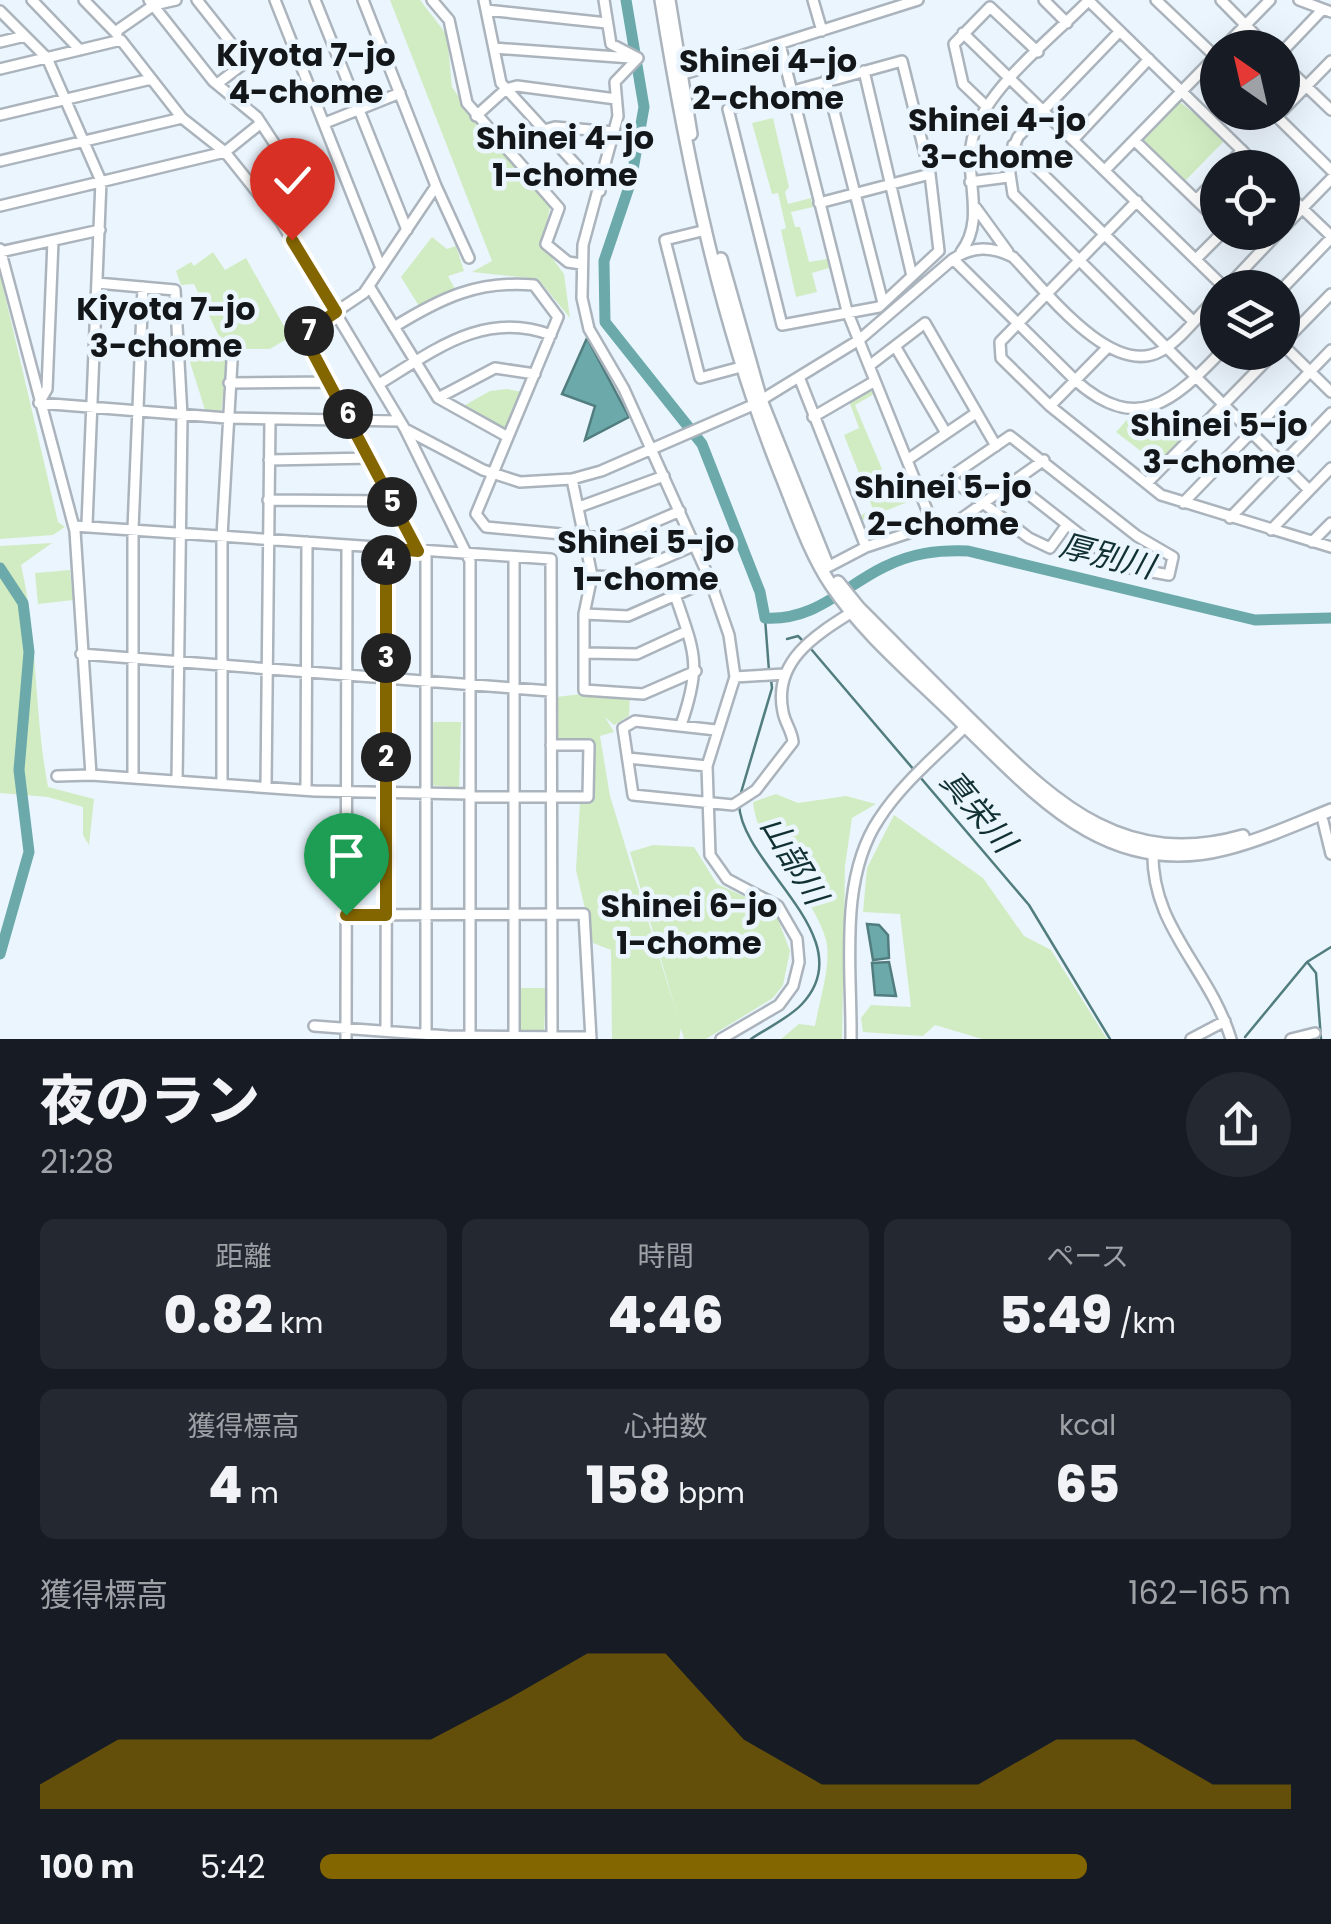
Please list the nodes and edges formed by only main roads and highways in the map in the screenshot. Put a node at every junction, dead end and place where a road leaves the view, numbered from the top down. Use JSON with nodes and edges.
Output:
{"nodes":[{"id":1,"x":661,"y":0,"type":"edge"},
{"id":2,"x":669,"y":0,"type":"edge"},
{"id":3,"x":678,"y":76,"type":"junction"},
{"id":4,"x":757,"y":403,"type":"junction"},
{"id":5,"x":1325,"y":811,"type":"edge"}],
"edges":[{"from":1,"to":3,"type":"main road"},
{"from":2,"to":3,"type":"main road"},
{"from":3,"to":4,"type":"main road"},
{"from":3,"to":4,"type":"main road"},
{"from":4,"to":5,"type":"main road"}]}
